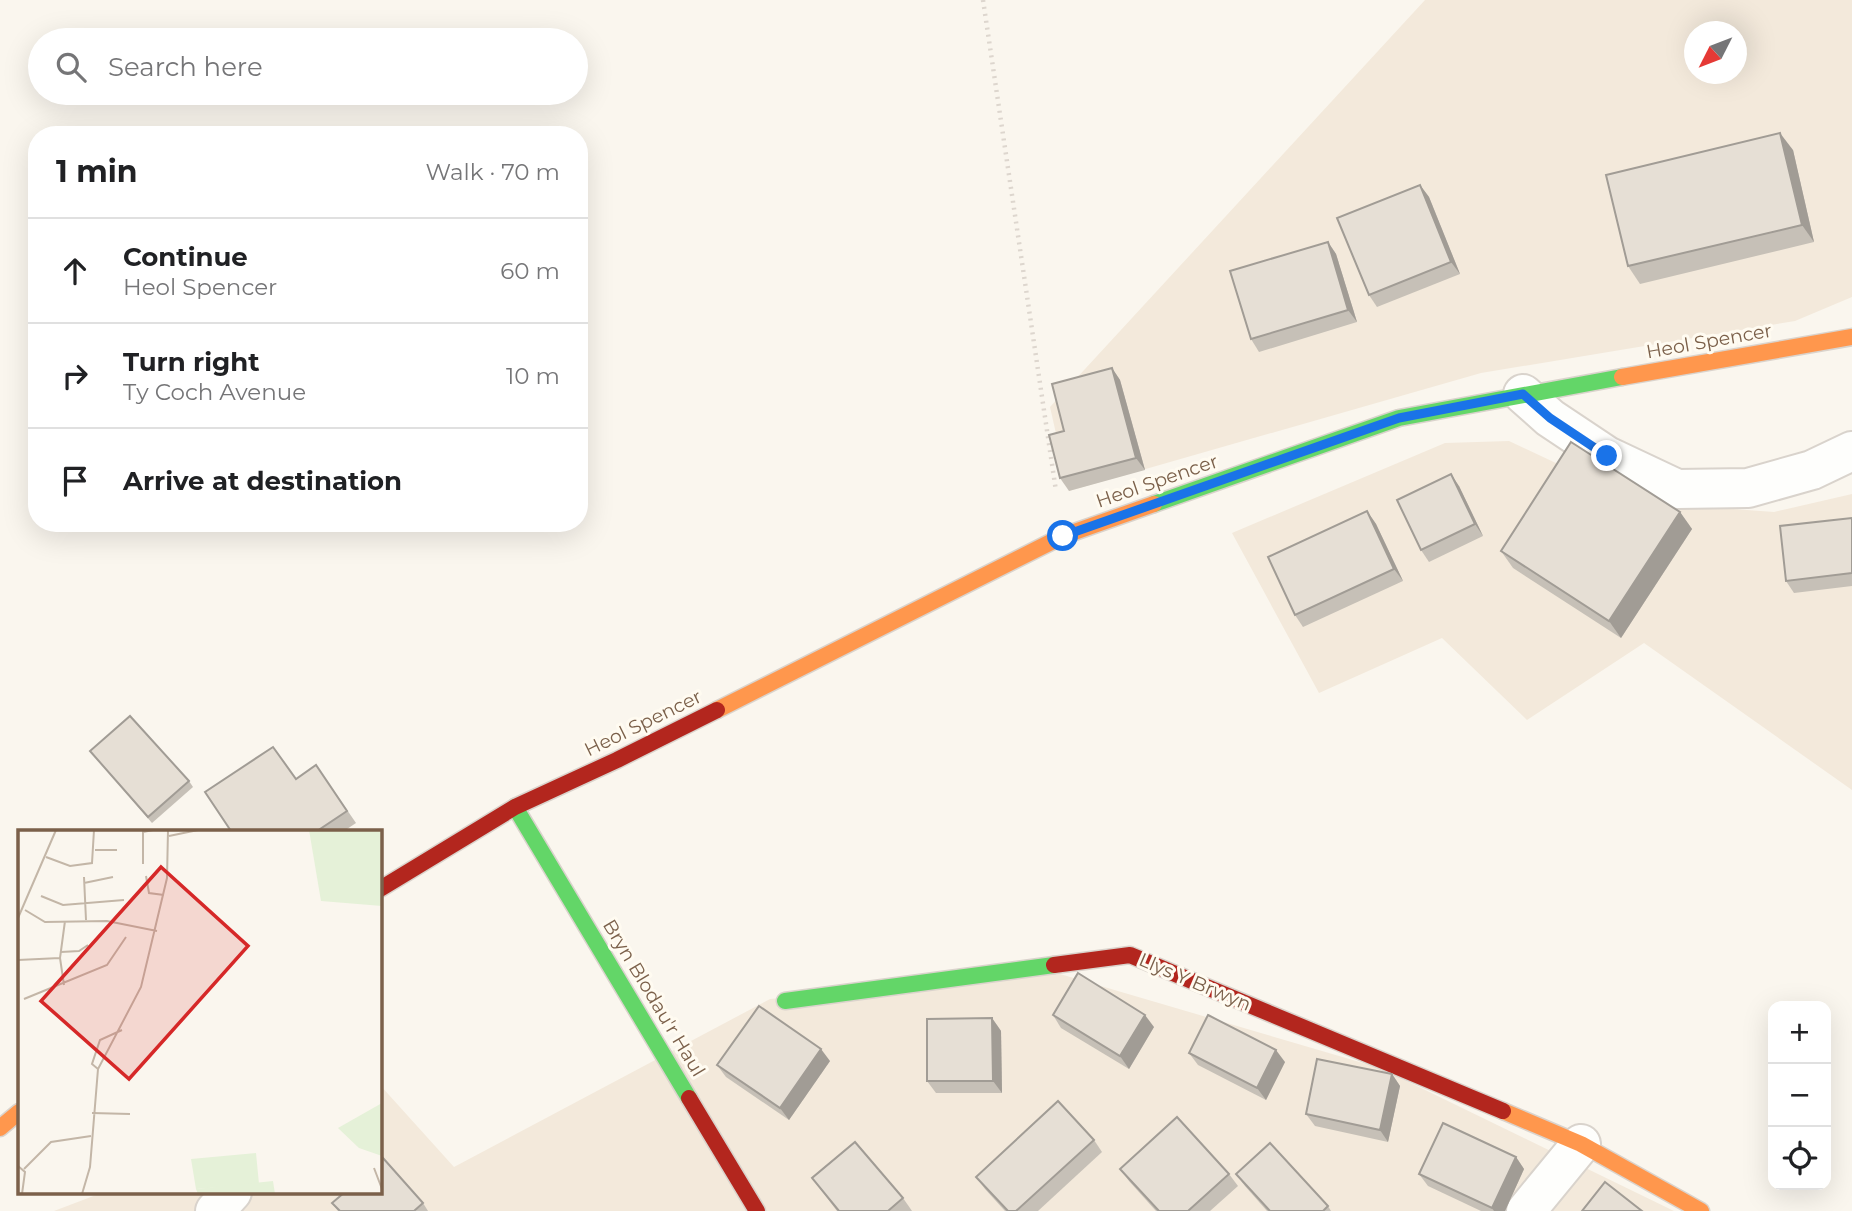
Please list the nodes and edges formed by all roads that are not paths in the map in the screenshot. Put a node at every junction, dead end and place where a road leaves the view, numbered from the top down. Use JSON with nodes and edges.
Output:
{"nodes":[{"id":1,"x":1852,"y":337,"type":"edge"},
{"id":2,"x":1523,"y":394,"type":"junction"},
{"id":3,"x":1852,"y":451,"type":"edge"},
{"id":4,"x":515,"y":807,"type":"junction"},
{"id":5,"x":382,"y":888,"type":"edge"},
{"id":6,"x":785,"y":1001,"type":"dead end"},
{"id":7,"x":18,"y":1113,"type":"edge"},
{"id":8,"x":0,"y":1128,"type":"edge"},
{"id":9,"x":1581,"y":1144,"type":"junction"},
{"id":10,"x":230,"y":1194,"type":"edge"},
{"id":11,"x":215,"y":1211,"type":"edge"},
{"id":12,"x":757,"y":1211,"type":"edge"},
{"id":13,"x":1525,"y":1211,"type":"edge"},
{"id":14,"x":1701,"y":1211,"type":"edge"}],
"edges":[{"from":1,"to":2,"type":"street","name":"Heol Spencer"},
{"from":2,"to":3,"type":"street"},
{"from":2,"to":4,"type":"street","name":"Heol Spencer"},
{"from":4,"to":5,"type":"street","name":"Heol Spencer"},
{"from":4,"to":12,"type":"street","name":"Bryn Blodau'r Haul"},
{"from":6,"to":9,"type":"street","name":"Llys Y Brwyn"},
{"from":7,"to":8,"type":"street"},
{"from":9,"to":13,"type":"street"},
{"from":9,"to":14,"type":"street","name":"Llys Y Brwyn"},
{"from":10,"to":11,"type":"street"}]}
